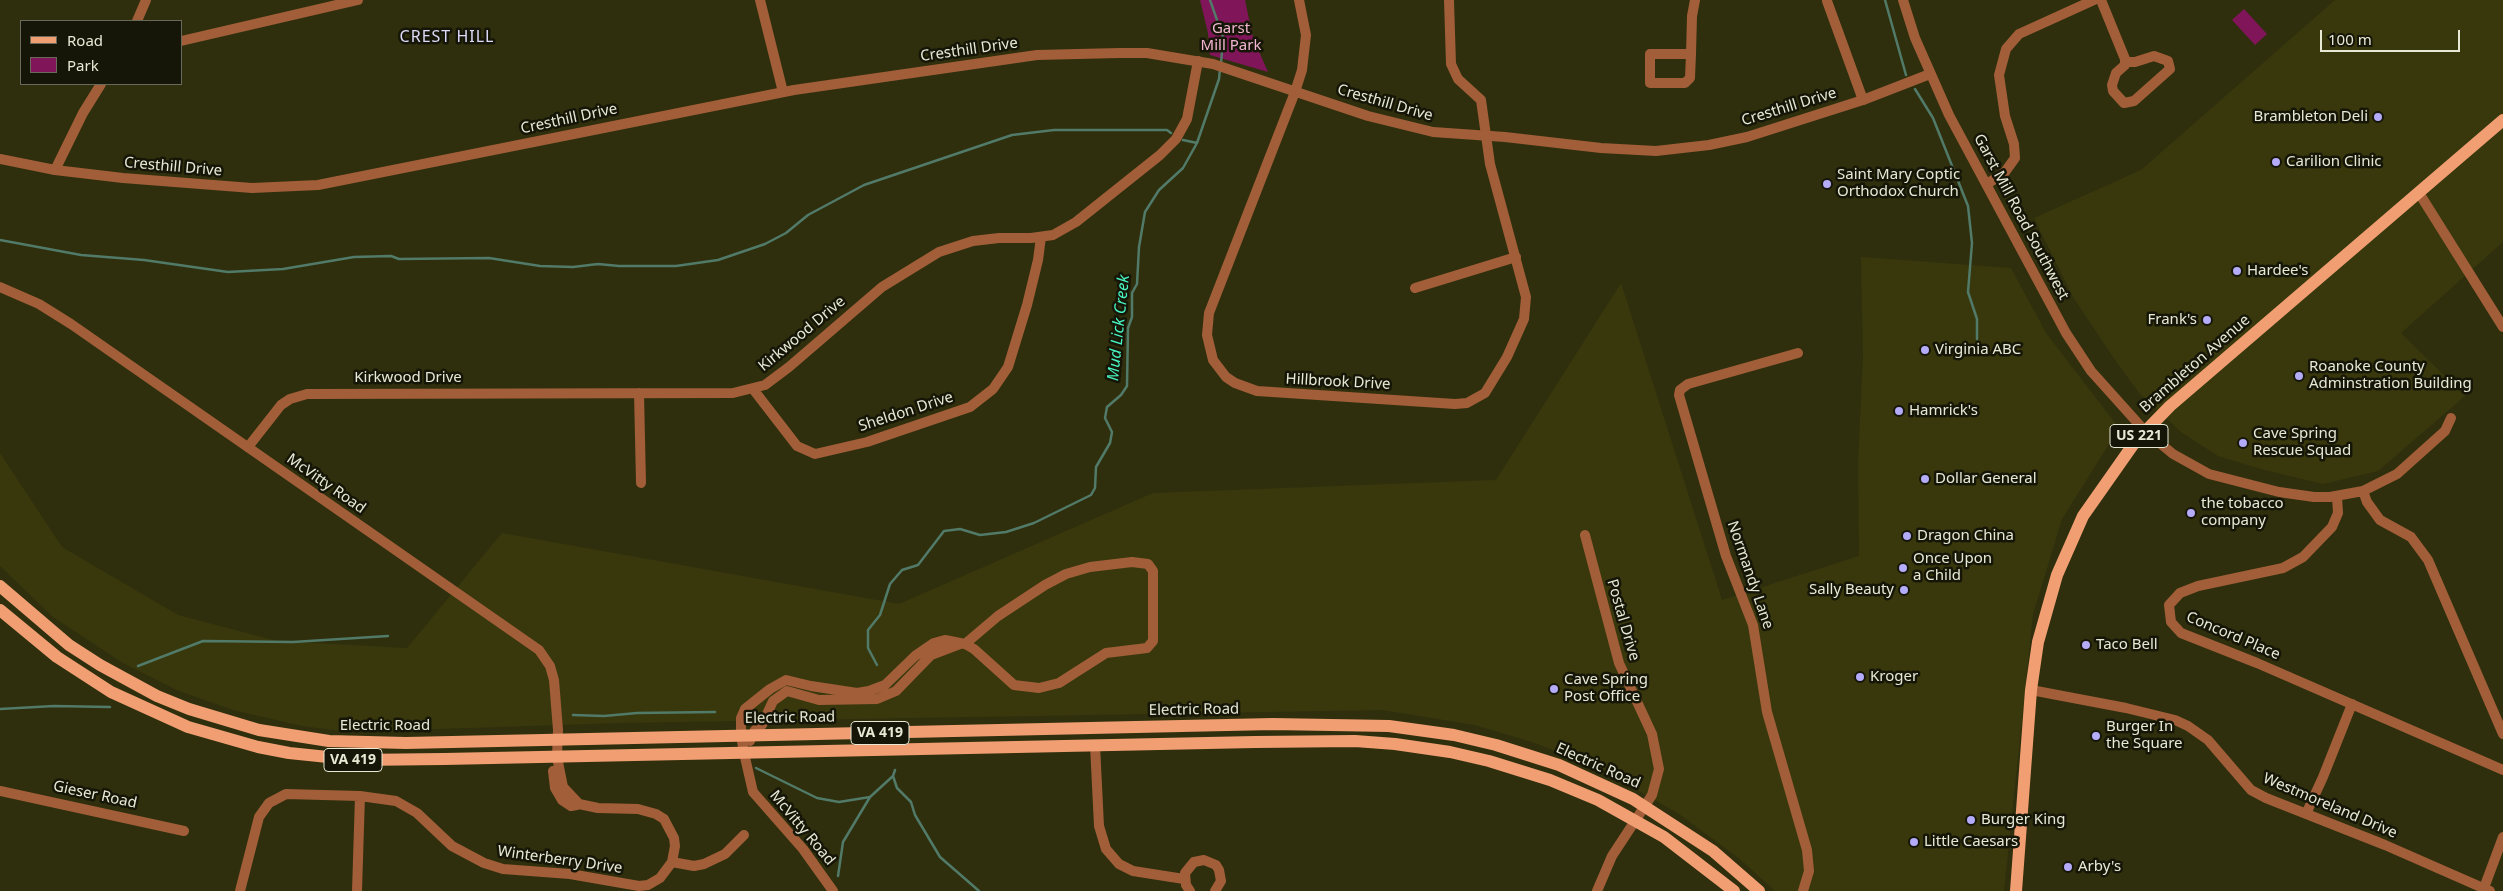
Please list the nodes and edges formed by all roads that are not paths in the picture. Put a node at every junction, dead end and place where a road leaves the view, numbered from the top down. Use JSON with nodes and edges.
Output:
{"nodes":[{"id":1,"x":146,"y":0,"type":"edge"},
{"id":2,"x":358,"y":0,"type":"edge"},
{"id":3,"x":760,"y":0,"type":"edge"},
{"id":4,"x":1299,"y":0,"type":"edge"},
{"id":5,"x":1450,"y":0,"type":"edge"},
{"id":6,"x":1695,"y":0,"type":"edge"},
{"id":7,"x":1903,"y":0,"type":"edge"},
{"id":8,"x":2094,"y":0,"type":"edge"},
{"id":9,"x":2100,"y":0,"type":"edge"},
{"id":10,"x":1827,"y":1,"type":"edge"},
{"id":11,"x":137,"y":20,"type":"edge"},
{"id":12,"x":182,"y":42,"type":"edge"},
{"id":13,"x":1691,"y":54,"type":"junction"},
{"id":14,"x":1198,"y":61,"type":"junction"},
{"id":15,"x":2126,"y":62,"type":"junction"},
{"id":16,"x":1930,"y":74,"type":"junction"},
{"id":17,"x":100,"y":85,"type":"edge"},
{"id":18,"x":783,"y":92,"type":"junction"},
{"id":19,"x":1295,"y":92,"type":"junction"},
{"id":20,"x":1863,"y":100,"type":"junction"},
{"id":21,"x":2503,"y":120,"type":"edge"},
{"id":22,"x":1486,"y":137,"type":"junction"},
{"id":23,"x":0,"y":159,"type":"edge"},
{"id":24,"x":55,"y":170,"type":"junction"},
{"id":25,"x":1987,"y":184,"type":"junction"},
{"id":26,"x":2418,"y":193,"type":"junction"},
{"id":27,"x":1041,"y":237,"type":"junction"},
{"id":28,"x":1516,"y":257,"type":"junction"},
{"id":29,"x":0,"y":287,"type":"edge"},
{"id":30,"x":1415,"y":288,"type":"dead end"},
{"id":31,"x":2503,"y":327,"type":"edge"},
{"id":32,"x":1798,"y":353,"type":"dead end"},
{"id":33,"x":753,"y":389,"type":"junction"},
{"id":34,"x":639,"y":393,"type":"junction"},
{"id":35,"x":2451,"y":418,"type":"dead end"},
{"id":36,"x":2144,"y":430,"type":"junction"},
{"id":37,"x":248,"y":447,"type":"junction"},
{"id":38,"x":641,"y":483,"type":"dead end"},
{"id":39,"x":2363,"y":491,"type":"junction"},
{"id":40,"x":2337,"y":497,"type":"junction"},
{"id":41,"x":1585,"y":536,"type":"dead end"},
{"id":42,"x":0,"y":586,"type":"edge"},
{"id":43,"x":0,"y":610,"type":"edge"},
{"id":44,"x":965,"y":644,"type":"junction"},
{"id":45,"x":2031,"y":690,"type":"junction"},
{"id":46,"x":2352,"y":704,"type":"junction"},
{"id":47,"x":747,"y":734,"type":"junction"},
{"id":48,"x":2503,"y":734,"type":"edge"},
{"id":49,"x":559,"y":739,"type":"junction"},
{"id":50,"x":1095,"y":745,"type":"junction"},
{"id":51,"x":744,"y":753,"type":"junction"},
{"id":52,"x":557,"y":757,"type":"junction"},
{"id":53,"x":2503,"y":770,"type":"edge"},
{"id":54,"x":0,"y":790,"type":"edge"},
{"id":55,"x":360,"y":796,"type":"junction"},
{"id":56,"x":1646,"y":806,"type":"junction"},
{"id":57,"x":2306,"y":814,"type":"junction"},
{"id":58,"x":1636,"y":821,"type":"junction"},
{"id":59,"x":184,"y":830,"type":"dead end"},
{"id":60,"x":744,"y":835,"type":"dead end"},
{"id":61,"x":2503,"y":837,"type":"edge"},
{"id":62,"x":672,"y":862,"type":"junction"},
{"id":63,"x":1184,"y":879,"type":"junction"},
{"id":64,"x":2487,"y":890,"type":"edge"},
{"id":65,"x":240,"y":891,"type":"edge"},
{"id":66,"x":357,"y":891,"type":"edge"},
{"id":67,"x":833,"y":891,"type":"edge"},
{"id":68,"x":1190,"y":891,"type":"edge"},
{"id":69,"x":1216,"y":891,"type":"edge"},
{"id":70,"x":1597,"y":891,"type":"edge"},
{"id":71,"x":1734,"y":891,"type":"edge"},
{"id":72,"x":1759,"y":891,"type":"edge"},
{"id":73,"x":1803,"y":891,"type":"edge"},
{"id":74,"x":2016,"y":891,"type":"edge"}],
"edges":[{"from":1,"to":11,"type":"street"},
{"from":2,"to":12,"type":"street"},
{"from":3,"to":18,"type":"street"},
{"from":4,"to":19,"type":"street","name":"Hillbrook Drive"},
{"from":5,"to":22,"type":"street","name":"Hillbrook Drive"},
{"from":6,"to":13,"type":"street"},
{"from":7,"to":16,"type":"street","name":"Garst Mill Road Southwest"},
{"from":8,"to":25,"type":"street"},
{"from":9,"to":15,"type":"street"},
{"from":10,"to":20,"type":"street"},
{"from":13,"to":13,"type":"street"},
{"from":14,"to":18,"type":"street","name":"Cresthill Drive"},
{"from":14,"to":19,"type":"street","name":"Cresthill Drive"},
{"from":14,"to":27,"type":"street","name":"Kirkwood Drive"},
{"from":15,"to":15,"type":"street"},
{"from":16,"to":20,"type":"street","name":"Cresthill Drive"},
{"from":16,"to":25,"type":"street","name":"Garst Mill Road Southwest"},
{"from":17,"to":24,"type":"street"},
{"from":18,"to":24,"type":"street","name":"Cresthill Drive"},
{"from":19,"to":22,"type":"street","name":"Cresthill Drive"},
{"from":19,"to":28,"type":"street","name":"Hillbrook Drive"},
{"from":20,"to":22,"type":"street","name":"Cresthill Drive"},
{"from":21,"to":26,"type":"main road","name":"Brambleton Avenue","number":"US 221"},
{"from":22,"to":28,"type":"street","name":"Hillbrook Drive"},
{"from":23,"to":24,"type":"street","name":"Cresthill Drive"},
{"from":25,"to":36,"type":"street","name":"Garst Mill Road Southwest"},
{"from":26,"to":31,"type":"street"},
{"from":26,"to":36,"type":"main road","name":"Brambleton Avenue","number":"US 221"},
{"from":27,"to":33,"type":"street","name":"Kirkwood Drive"},
{"from":27,"to":33,"type":"street","name":"Sheldon Drive"},
{"from":28,"to":30,"type":"street"},
{"from":29,"to":37,"type":"street","name":"McVitty Road"},
{"from":32,"to":73,"type":"street","name":"Normandy Lane"},
{"from":33,"to":34,"type":"street","name":"Kirkwood Drive"},
{"from":34,"to":37,"type":"street","name":"Kirkwood Drive"},
{"from":34,"to":38,"type":"street"},
{"from":35,"to":39,"type":"street","name":"Garst Mill Road Southwest"},
{"from":36,"to":40,"type":"street","name":"Garst Mill Road Southwest"},
{"from":36,"to":45,"type":"main road","name":"Brambleton Avenue","number":"US 221"},
{"from":37,"to":49,"type":"street","name":"McVitty Road"},
{"from":39,"to":40,"type":"street","name":"Garst Mill Road Southwest"},
{"from":39,"to":48,"type":"street"},
{"from":40,"to":46,"type":"street","name":"Concord Place"},
{"from":41,"to":56,"type":"street","name":"Postal Drive"},
{"from":42,"to":49,"type":"main road","name":"Electric Road","number":"VA 419"},
{"from":43,"to":52,"type":"main road","name":"Electric Road","number":"VA 419"},
{"from":44,"to":44,"type":"street"},
{"from":44,"to":47,"type":"street"},
{"from":44,"to":47,"type":"street"},
{"from":45,"to":57,"type":"street","name":"Westmoreland Drive"},
{"from":45,"to":74,"type":"main road","name":"Brambleton Avenue","number":"US 221"},
{"from":46,"to":53,"type":"street","name":"Concord Place"},
{"from":46,"to":57,"type":"street"},
{"from":47,"to":49,"type":"main road","name":"Electric Road","number":"VA 419"},
{"from":47,"to":51,"type":"street"},
{"from":47,"to":56,"type":"main road","name":"Electric Road","number":"VA 419"},
{"from":49,"to":52,"type":"street","name":"McVitty Road"},
{"from":50,"to":51,"type":"main road","name":"Electric Road","number":"VA 419"},
{"from":50,"to":58,"type":"main road","name":"Electric Road","number":"VA 419"},
{"from":50,"to":63,"type":"street"},
{"from":51,"to":52,"type":"main road","name":"Electric Road","number":"VA 419"},
{"from":51,"to":67,"type":"street","name":"McVitty Road"},
{"from":52,"to":62,"type":"street"},
{"from":54,"to":59,"type":"street","name":"Gieser Road"},
{"from":55,"to":62,"type":"street","name":"Winterberry Drive"},
{"from":55,"to":65,"type":"street","name":"Winterberry Drive"},
{"from":55,"to":66,"type":"street"},
{"from":56,"to":58,"type":"street","name":"Postal Drive"},
{"from":56,"to":72,"type":"main road","name":"Electric Road","number":"VA 419"},
{"from":57,"to":64,"type":"street","name":"Westmoreland Drive"},
{"from":58,"to":70,"type":"street","name":"Postal Drive"},
{"from":58,"to":71,"type":"main road","name":"Electric Road","number":"VA 419"},
{"from":60,"to":62,"type":"street"},
{"from":61,"to":64,"type":"street"},
{"from":63,"to":68,"type":"street"},
{"from":63,"to":69,"type":"street"}]}
